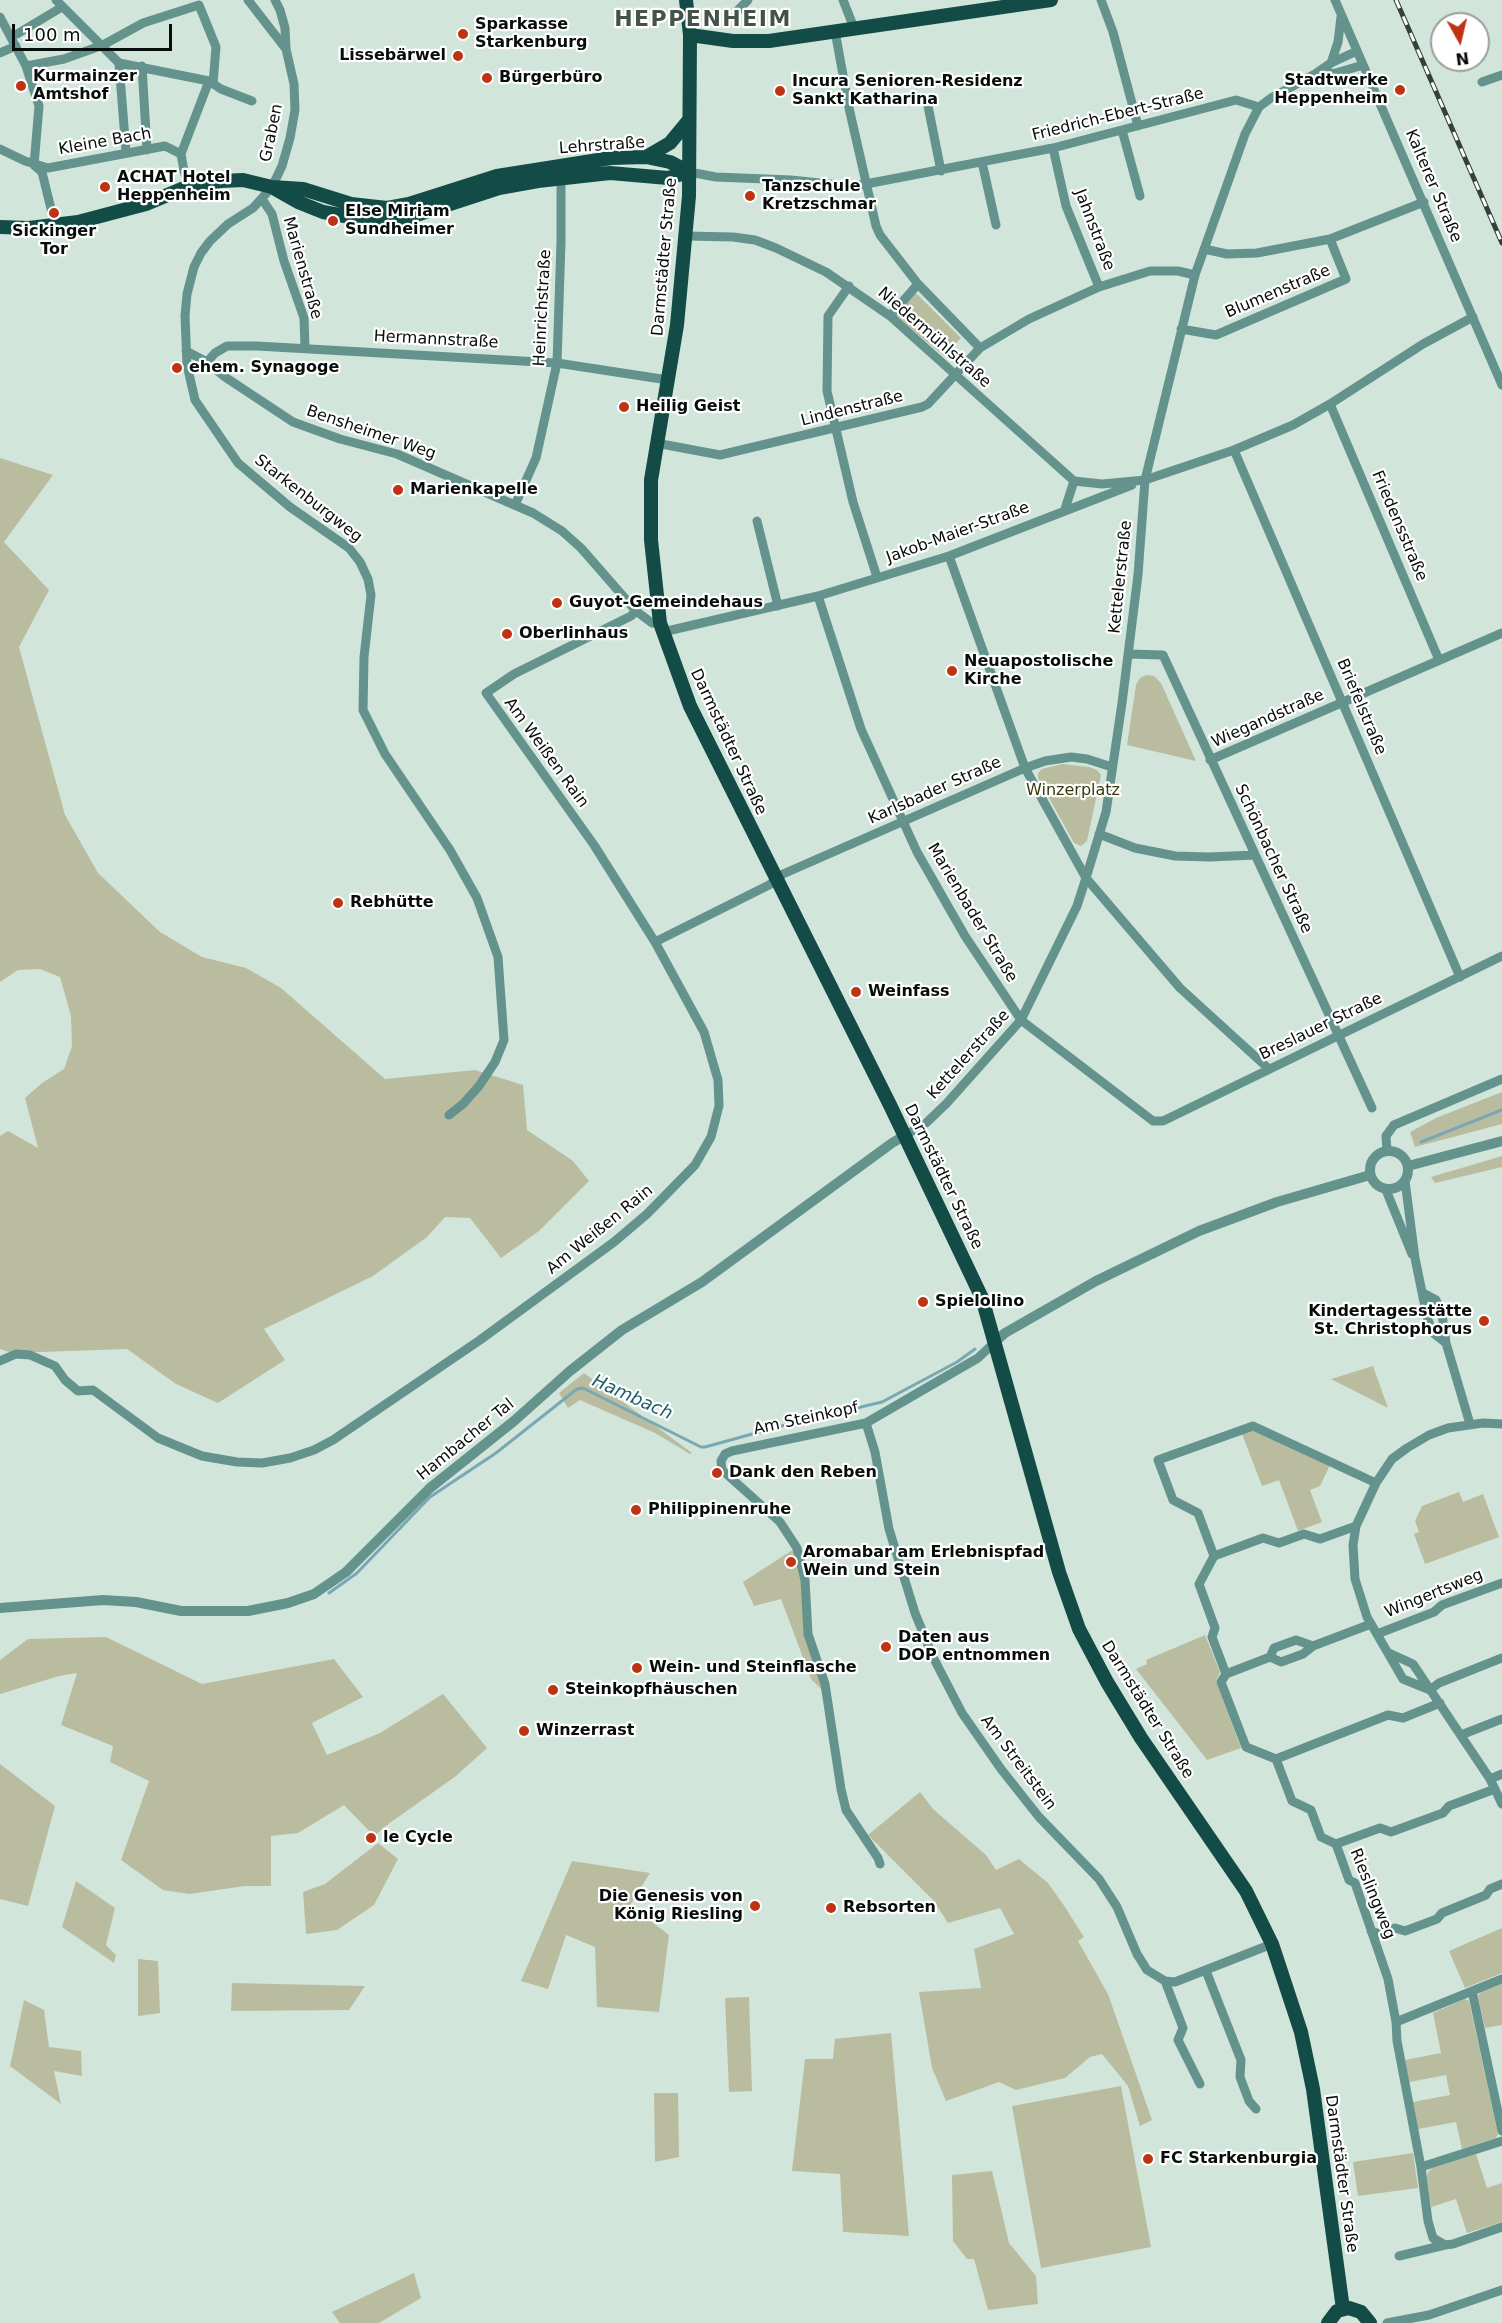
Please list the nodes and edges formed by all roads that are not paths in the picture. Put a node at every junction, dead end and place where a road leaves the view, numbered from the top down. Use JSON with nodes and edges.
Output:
{"nodes":[{"id":1,"x":248,"y":0,"type":"edge"},
{"id":2,"x":274,"y":0,"type":"edge"},
{"id":3,"x":686,"y":0,"type":"edge"},
{"id":4,"x":748,"y":0,"type":"edge"},
{"id":5,"x":843,"y":0,"type":"edge"},
{"id":6,"x":1051,"y":0,"type":"edge"},
{"id":7,"x":1101,"y":0,"type":"edge"},
{"id":8,"x":1335,"y":0,"type":"edge"},
{"id":9,"x":59,"y":3,"type":"edge"},
{"id":10,"x":738,"y":10,"type":"dead end"},
{"id":11,"x":1342,"y":14,"type":"junction"},
{"id":12,"x":0,"y":17,"type":"edge"},
{"id":13,"x":854,"y":28,"type":"junction"},
{"id":14,"x":835,"y":32,"type":"junction"},
{"id":15,"x":690,"y":35,"type":"junction"},
{"id":16,"x":15,"y":38,"type":"junction"},
{"id":17,"x":103,"y":45,"type":"junction"},
{"id":18,"x":286,"y":49,"type":"junction"},
{"id":19,"x":1357,"y":51,"type":"junction"},
{"id":20,"x":0,"y":53,"type":"edge"},
{"id":21,"x":119,"y":63,"type":"junction"},
{"id":22,"x":1330,"y":63,"type":"junction"},
{"id":23,"x":1363,"y":65,"type":"junction"},
{"id":24,"x":26,"y":66,"type":"junction"},
{"id":25,"x":142,"y":66,"type":"junction"},
{"id":26,"x":1315,"y":74,"type":"junction"},
{"id":27,"x":1502,"y":75,"type":"edge"},
{"id":28,"x":1482,"y":82,"type":"dead end"},
{"id":29,"x":211,"y":83,"type":"junction"},
{"id":30,"x":252,"y":101,"type":"dead end"},
{"id":31,"x":928,"y":106,"type":"dead end"},
{"id":32,"x":1259,"y":107,"type":"junction"},
{"id":33,"x":689,"y":120,"type":"junction"},
{"id":34,"x":1138,"y":126,"type":"junction"},
{"id":35,"x":1122,"y":130,"type":"junction"},
{"id":36,"x":1053,"y":148,"type":"junction"},
{"id":37,"x":0,"y":149,"type":"edge"},
{"id":38,"x":147,"y":150,"type":"junction"},
{"id":39,"x":126,"y":152,"type":"junction"},
{"id":40,"x":181,"y":154,"type":"junction"},
{"id":41,"x":646,"y":157,"type":"junction"},
{"id":42,"x":982,"y":162,"type":"junction"},
{"id":43,"x":34,"y":165,"type":"junction"},
{"id":44,"x":941,"y":171,"type":"junction"},
{"id":45,"x":689,"y":172,"type":"junction"},
{"id":46,"x":561,"y":178,"type":"junction"},
{"id":47,"x":866,"y":184,"type":"junction"},
{"id":48,"x":189,"y":186,"type":"junction"},
{"id":49,"x":272,"y":187,"type":"junction"},
{"id":50,"x":1140,"y":195,"type":"dead end"},
{"id":51,"x":262,"y":199,"type":"junction"},
{"id":52,"x":1424,"y":202,"type":"junction"},
{"id":53,"x":54,"y":219,"type":"junction"},
{"id":54,"x":996,"y":225,"type":"dead end"},
{"id":55,"x":0,"y":227,"type":"edge"},
{"id":56,"x":686,"y":236,"type":"junction"},
{"id":57,"x":1330,"y":240,"type":"junction"},
{"id":58,"x":1204,"y":249,"type":"junction"},
{"id":59,"x":1195,"y":275,"type":"junction"},
{"id":60,"x":918,"y":284,"type":"junction"},
{"id":61,"x":849,"y":286,"type":"junction"},
{"id":62,"x":1099,"y":287,"type":"junction"},
{"id":63,"x":890,"y":315,"type":"junction"},
{"id":64,"x":1473,"y":317,"type":"junction"},
{"id":65,"x":1181,"y":329,"type":"junction"},
{"id":66,"x":305,"y":348,"type":"junction"},
{"id":67,"x":980,"y":348,"type":"junction"},
{"id":68,"x":186,"y":351,"type":"junction"},
{"id":69,"x":207,"y":362,"type":"junction"},
{"id":70,"x":557,"y":363,"type":"junction"},
{"id":71,"x":954,"y":374,"type":"junction"},
{"id":72,"x":668,"y":380,"type":"junction"},
{"id":73,"x":1502,"y":385,"type":"edge"},
{"id":74,"x":1330,"y":404,"type":"junction"},
{"id":75,"x":836,"y":429,"type":"junction"},
{"id":76,"x":657,"y":443,"type":"junction"},
{"id":77,"x":1234,"y":450,"type":"junction"},
{"id":78,"x":1145,"y":480,"type":"junction"},
{"id":79,"x":1074,"y":481,"type":"junction"},
{"id":80,"x":514,"y":505,"type":"junction"},
{"id":81,"x":1065,"y":509,"type":"junction"},
{"id":82,"x":757,"y":521,"type":"dead end"},
{"id":83,"x":949,"y":556,"type":"junction"},
{"id":84,"x":877,"y":577,"type":"junction"},
{"id":85,"x":818,"y":596,"type":"junction"},
{"id":86,"x":778,"y":606,"type":"junction"},
{"id":87,"x":636,"y":611,"type":"junction"},
{"id":88,"x":662,"y":628,"type":"junction"},
{"id":89,"x":1502,"y":633,"type":"edge"},
{"id":90,"x":1128,"y":654,"type":"junction"},
{"id":91,"x":1439,"y":660,"type":"junction"},
{"id":92,"x":1343,"y":702,"type":"junction"},
{"id":93,"x":1210,"y":760,"type":"junction"},
{"id":94,"x":1112,"y":767,"type":"junction"},
{"id":95,"x":1025,"y":768,"type":"junction"},
{"id":96,"x":903,"y":822,"type":"junction"},
{"id":97,"x":1099,"y":834,"type":"junction"},
{"id":98,"x":1255,"y":855,"type":"junction"},
{"id":99,"x":1086,"y":878,"type":"junction"},
{"id":100,"x":776,"y":880,"type":"junction"},
{"id":101,"x":655,"y":942,"type":"junction"},
{"id":102,"x":1502,"y":956,"type":"edge"},
{"id":103,"x":1460,"y":976,"type":"junction"},
{"id":104,"x":1021,"y":1020,"type":"junction"},
{"id":105,"x":1338,"y":1035,"type":"junction"},
{"id":106,"x":1269,"y":1069,"type":"junction"},
{"id":107,"x":1502,"y":1079,"type":"edge"},
{"id":108,"x":1372,"y":1107,"type":"dead end"},
{"id":109,"x":449,"y":1115,"type":"dead end"},
{"id":110,"x":1153,"y":1121,"type":"joint"},
{"id":111,"x":904,"y":1136,"type":"junction"},
{"id":112,"x":1502,"y":1141,"type":"edge"},
{"id":113,"x":1386,"y":1151,"type":"junction"},
{"id":114,"x":1408,"y":1166,"type":"junction"},
{"id":115,"x":1370,"y":1175,"type":"junction"},
{"id":116,"x":1405,"y":1181,"type":"junction"},
{"id":117,"x":1386,"y":1190,"type":"junction"},
{"id":118,"x":1415,"y":1258,"type":"junction"},
{"id":119,"x":1423,"y":1293,"type":"junction"},
{"id":120,"x":996,"y":1341,"type":"junction"},
{"id":121,"x":1446,"y":1342,"type":"junction"},
{"id":122,"x":0,"y":1361,"type":"edge"},
{"id":123,"x":866,"y":1423,"type":"junction"},
{"id":124,"x":1470,"y":1424,"type":"junction"},
{"id":125,"x":1502,"y":1424,"type":"edge"},
{"id":126,"x":1376,"y":1482,"type":"junction"},
{"id":127,"x":1356,"y":1526,"type":"junction"},
{"id":128,"x":1214,"y":1556,"type":"junction"},
{"id":129,"x":1502,"y":1583,"type":"edge"},
{"id":130,"x":0,"y":1608,"type":"edge"},
{"id":131,"x":1371,"y":1624,"type":"junction"},
{"id":132,"x":1377,"y":1634,"type":"junction"},
{"id":133,"x":1313,"y":1646,"type":"junction"},
{"id":134,"x":1389,"y":1653,"type":"junction"},
{"id":135,"x":1270,"y":1657,"type":"junction"},
{"id":136,"x":1502,"y":1659,"type":"edge"},
{"id":137,"x":1226,"y":1674,"type":"junction"},
{"id":138,"x":1430,"y":1690,"type":"junction"},
{"id":139,"x":1440,"y":1703,"type":"junction"},
{"id":140,"x":1502,"y":1719,"type":"edge"},
{"id":141,"x":1461,"y":1734,"type":"junction"},
{"id":142,"x":1276,"y":1759,"type":"junction"},
{"id":143,"x":1502,"y":1774,"type":"edge"},
{"id":144,"x":1490,"y":1779,"type":"junction"},
{"id":145,"x":1495,"y":1789,"type":"junction"},
{"id":146,"x":1502,"y":1804,"type":"edge"},
{"id":147,"x":1336,"y":1844,"type":"junction"},
{"id":148,"x":880,"y":1864,"type":"dead end"},
{"id":149,"x":1502,"y":1884,"type":"edge"},
{"id":150,"x":1371,"y":1931,"type":"junction"},
{"id":151,"x":1272,"y":1944,"type":"junction"},
{"id":152,"x":1206,"y":1971,"type":"junction"},
{"id":153,"x":1502,"y":1979,"type":"edge"},
{"id":154,"x":1165,"y":1981,"type":"junction"},
{"id":155,"x":1472,"y":1991,"type":"junction"},
{"id":156,"x":1396,"y":2022,"type":"junction"},
{"id":157,"x":1200,"y":2084,"type":"dead end"},
{"id":158,"x":1256,"y":2109,"type":"dead end"},
{"id":159,"x":1502,"y":2131,"type":"edge"},
{"id":160,"x":1502,"y":2141,"type":"edge"},
{"id":161,"x":1421,"y":2168,"type":"junction"},
{"id":162,"x":1502,"y":2227,"type":"edge"},
{"id":163,"x":1445,"y":2245,"type":"junction"},
{"id":164,"x":1399,"y":2256,"type":"dead end"},
{"id":165,"x":1502,"y":2290,"type":"edge"},
{"id":166,"x":1343,"y":2309,"type":"junction"},
{"id":167,"x":1328,"y":2323,"type":"edge"},
{"id":168,"x":1370,"y":2323,"type":"edge"},
{"id":169,"x":1387,"y":2323,"type":"edge"}],
"edges":[{"from":1,"to":18,"type":"street","name":"Graben"},
{"from":2,"to":18,"type":"street","name":"Graben"},
{"from":3,"to":15,"type":"main road","name":"Darmstädter Straße"},
{"from":4,"to":10,"type":"street"},
{"from":5,"to":13,"type":"street"},
{"from":6,"to":13,"type":"main road"},
{"from":7,"to":34,"type":"street"},
{"from":8,"to":11,"type":"street","name":"Kalterer Straße"},
{"from":9,"to":16,"type":"street"},
{"from":9,"to":17,"type":"street"},
{"from":11,"to":19,"type":"street","name":"Kalterer Straße"},
{"from":11,"to":22,"type":"street"},
{"from":12,"to":16,"type":"street"},
{"from":13,"to":14,"type":"main road"},
{"from":14,"to":15,"type":"main road"},
{"from":14,"to":47,"type":"street"},
{"from":15,"to":33,"type":"main road","name":"Darmstädter Straße"},
{"from":16,"to":20,"type":"street"},
{"from":16,"to":24,"type":"street"},
{"from":17,"to":21,"type":"street"},
{"from":17,"to":24,"type":"street"},
{"from":17,"to":29,"type":"street"},
{"from":18,"to":49,"type":"street","name":"Graben"},
{"from":19,"to":22,"type":"street","name":"Kettelerstraße"},
{"from":19,"to":23,"type":"street","name":"Kalterer Straße"},
{"from":21,"to":25,"type":"street"},
{"from":21,"to":39,"type":"street"},
{"from":22,"to":26,"type":"street","name":"Kettelerstraße"},
{"from":23,"to":26,"type":"street","name":"Kettelerstraße"},
{"from":23,"to":52,"type":"street","name":"Kalterer Straße"},
{"from":24,"to":43,"type":"street"},
{"from":25,"to":29,"type":"street"},
{"from":25,"to":38,"type":"street"},
{"from":26,"to":32,"type":"street","name":"Kettelerstraße"},
{"from":27,"to":28,"type":"street"},
{"from":29,"to":30,"type":"street"},
{"from":29,"to":40,"type":"street"},
{"from":31,"to":44,"type":"street"},
{"from":32,"to":34,"type":"street","name":"Friedrich-Ebert-Straße"},
{"from":32,"to":58,"type":"street","name":"Kettelerstraße"},
{"from":33,"to":41,"type":"main road"},
{"from":33,"to":45,"type":"main road","name":"Darmstädter Straße"},
{"from":34,"to":35,"type":"street","name":"Friedrich-Ebert-Straße"},
{"from":35,"to":36,"type":"street","name":"Friedrich-Ebert-Straße"},
{"from":35,"to":50,"type":"street"},
{"from":36,"to":42,"type":"street","name":"Friedrich-Ebert-Straße"},
{"from":36,"to":62,"type":"street","name":"Jahnstraße"},
{"from":37,"to":43,"type":"street","name":"Kleine Bach"},
{"from":38,"to":39,"type":"street","name":"Kleine Bach"},
{"from":38,"to":40,"type":"street","name":"Kleine Bach"},
{"from":39,"to":43,"type":"street","name":"Kleine Bach"},
{"from":40,"to":48,"type":"street"},
{"from":41,"to":45,"type":"main road","name":"Lehrstraße"},
{"from":41,"to":49,"type":"main road","name":"Lehrstraße"},
{"from":42,"to":44,"type":"street","name":"Friedrich-Ebert-Straße"},
{"from":42,"to":54,"type":"street"},
{"from":43,"to":53,"type":"street"},
{"from":44,"to":47,"type":"street","name":"Friedrich-Ebert-Straße"},
{"from":45,"to":46,"type":"main road","name":"Lehrstraße"},
{"from":45,"to":47,"type":"street","name":"Friedrich-Ebert-Straße"},
{"from":45,"to":56,"type":"main road","name":"Darmstädter Straße"},
{"from":46,"to":49,"type":"main road","name":"Lehrstraße"},
{"from":46,"to":70,"type":"street","name":"Heinrichstraße"},
{"from":47,"to":60,"type":"street"},
{"from":48,"to":49,"type":"main road"},
{"from":48,"to":53,"type":"main road"},
{"from":49,"to":51,"type":"street","name":"Starkenburgweg"},
{"from":51,"to":66,"type":"street","name":"Marienstraße"},
{"from":51,"to":68,"type":"street","name":"Starkenburgweg"},
{"from":52,"to":57,"type":"street"},
{"from":52,"to":64,"type":"street","name":"Kalterer Straße"},
{"from":53,"to":55,"type":"main road"},
{"from":56,"to":61,"type":"street","name":"Niedermühlstraße"},
{"from":56,"to":72,"type":"main road","name":"Darmstädter Straße"},
{"from":57,"to":58,"type":"street"},
{"from":57,"to":65,"type":"street","name":"Blumenstraße"},
{"from":58,"to":59,"type":"street","name":"Kettelerstraße"},
{"from":59,"to":62,"type":"street","name":"Lindenstraße"},
{"from":59,"to":65,"type":"street","name":"Kettelerstraße"},
{"from":60,"to":63,"type":"street"},
{"from":60,"to":67,"type":"street"},
{"from":61,"to":63,"type":"street","name":"Niedermühlstraße"},
{"from":61,"to":75,"type":"street"},
{"from":62,"to":67,"type":"street","name":"Lindenstraße"},
{"from":63,"to":71,"type":"street","name":"Niedermühlstraße"},
{"from":64,"to":73,"type":"street","name":"Kalterer Straße"},
{"from":64,"to":74,"type":"street"},
{"from":65,"to":78,"type":"street","name":"Kettelerstraße"},
{"from":66,"to":69,"type":"street","name":"Hermannstraße"},
{"from":66,"to":70,"type":"street","name":"Hermannstraße"},
{"from":67,"to":71,"type":"street","name":"Lindenstraße"},
{"from":68,"to":69,"type":"street","name":"Bensheimer Weg"},
{"from":68,"to":109,"type":"street","name":"Starkenburgweg"},
{"from":69,"to":80,"type":"street","name":"Bensheimer Weg"},
{"from":70,"to":72,"type":"street","name":"Hermannstraße"},
{"from":70,"to":80,"type":"street","name":"Heinrichstraße"},
{"from":71,"to":75,"type":"street","name":"Lindenstraße"},
{"from":71,"to":79,"type":"street","name":"Niedermühlstraße"},
{"from":72,"to":76,"type":"main road","name":"Darmstädter Straße"},
{"from":74,"to":77,"type":"street"},
{"from":74,"to":91,"type":"street","name":"Friedensstraße"},
{"from":75,"to":76,"type":"street","name":"Lindenstraße"},
{"from":75,"to":84,"type":"street"},
{"from":76,"to":88,"type":"main road","name":"Darmstädter Straße"},
{"from":77,"to":78,"type":"street"},
{"from":77,"to":92,"type":"street","name":"Briefelstraße"},
{"from":78,"to":79,"type":"street"},
{"from":78,"to":81,"type":"street","name":"Jakob-Maier-Straße"},
{"from":78,"to":90,"type":"street","name":"Kettelerstraße"},
{"from":79,"to":81,"type":"street"},
{"from":80,"to":87,"type":"street","name":"Bensheimer Weg"},
{"from":81,"to":83,"type":"street","name":"Jakob-Maier-Straße"},
{"from":82,"to":86,"type":"street"},
{"from":83,"to":84,"type":"street","name":"Jakob-Maier-Straße"},
{"from":83,"to":95,"type":"street"},
{"from":84,"to":85,"type":"street","name":"Jakob-Maier-Straße"},
{"from":85,"to":86,"type":"street","name":"Jakob-Maier-Straße"},
{"from":85,"to":96,"type":"street","name":"Marienbader Straße"},
{"from":86,"to":88,"type":"street","name":"Jakob-Maier-Straße"},
{"from":87,"to":88,"type":"street","name":"Bensheimer Weg"},
{"from":87,"to":101,"type":"street","name":"Am Weißen Rain"},
{"from":88,"to":100,"type":"main road","name":"Darmstädter Straße"},
{"from":89,"to":91,"type":"street","name":"Wiegandstraße"},
{"from":90,"to":93,"type":"street","name":"Schönbacher Straße"},
{"from":90,"to":94,"type":"street","name":"Kettelerstraße"},
{"from":91,"to":92,"type":"street","name":"Wiegandstraße"},
{"from":92,"to":93,"type":"street","name":"Wiegandstraße"},
{"from":92,"to":103,"type":"street","name":"Briefelstraße"},
{"from":93,"to":98,"type":"street","name":"Schönbacher Straße"},
{"from":94,"to":95,"type":"street","name":"Karlsbader Straße"},
{"from":94,"to":97,"type":"street","name":"Kettelerstraße"},
{"from":95,"to":96,"type":"street","name":"Karlsbader Straße"},
{"from":95,"to":99,"type":"street"},
{"from":96,"to":100,"type":"street","name":"Karlsbader Straße"},
{"from":96,"to":104,"type":"street","name":"Marienbader Straße"},
{"from":97,"to":98,"type":"street"},
{"from":97,"to":99,"type":"street","name":"Kettelerstraße"},
{"from":98,"to":105,"type":"street","name":"Schönbacher Straße"},
{"from":99,"to":104,"type":"street","name":"Kettelerstraße"},
{"from":99,"to":106,"type":"street"},
{"from":100,"to":101,"type":"street","name":"Karlsbader Straße"},
{"from":100,"to":111,"type":"main road","name":"Darmstädter Straße"},
{"from":101,"to":122,"type":"street","name":"Am Weißen Rain"},
{"from":102,"to":103,"type":"street","name":"Breslauer Straße"},
{"from":103,"to":105,"type":"street","name":"Breslauer Straße"},
{"from":104,"to":110,"type":"street","name":"Marienbader Straße"},
{"from":104,"to":111,"type":"street","name":"Kettelerstraße"},
{"from":105,"to":106,"type":"street","name":"Breslauer Straße"},
{"from":105,"to":108,"type":"street","name":"Schönbacher Straße"},
{"from":106,"to":110,"type":"street","name":"Breslauer Straße"},
{"from":107,"to":113,"type":"street"},
{"from":111,"to":120,"type":"main road","name":"Darmstädter Straße"},
{"from":111,"to":130,"type":"street","name":"Hambacher Tal"},
{"from":112,"to":114,"type":"street"},
{"from":113,"to":114,"type":"street"},
{"from":113,"to":115,"type":"street"},
{"from":114,"to":116,"type":"street"},
{"from":115,"to":117,"type":"street"},
{"from":115,"to":120,"type":"street"},
{"from":116,"to":117,"type":"street"},
{"from":116,"to":118,"type":"street"},
{"from":117,"to":118,"type":"street"},
{"from":118,"to":119,"type":"street"},
{"from":119,"to":121,"type":"street"},
{"from":119,"to":121,"type":"street"},
{"from":120,"to":123,"type":"street","name":"Am Steinkopf"},
{"from":120,"to":151,"type":"main road","name":"Darmstädter Straße"},
{"from":121,"to":124,"type":"street"},
{"from":123,"to":148,"type":"street","name":"Am Steinkopf"},
{"from":123,"to":154,"type":"street","name":"Am Streitstein"},
{"from":124,"to":125,"type":"street"},
{"from":124,"to":126,"type":"street"},
{"from":126,"to":127,"type":"street"},
{"from":126,"to":128,"type":"street"},
{"from":127,"to":128,"type":"street"},
{"from":127,"to":131,"type":"street"},
{"from":128,"to":137,"type":"street"},
{"from":129,"to":132,"type":"street","name":"Wingertsweg"},
{"from":131,"to":132,"type":"street"},
{"from":131,"to":133,"type":"street"},
{"from":132,"to":134,"type":"street"},
{"from":133,"to":135,"type":"street"},
{"from":133,"to":135,"type":"street"},
{"from":134,"to":138,"type":"street"},
{"from":134,"to":138,"type":"street"},
{"from":135,"to":137,"type":"street"},
{"from":136,"to":138,"type":"street"},
{"from":137,"to":142,"type":"street"},
{"from":138,"to":139,"type":"street"},
{"from":139,"to":141,"type":"street"},
{"from":139,"to":142,"type":"street"},
{"from":140,"to":141,"type":"street"},
{"from":141,"to":144,"type":"street"},
{"from":142,"to":147,"type":"street","name":"Rieslingweg"},
{"from":143,"to":144,"type":"street"},
{"from":144,"to":145,"type":"street"},
{"from":145,"to":146,"type":"street"},
{"from":145,"to":147,"type":"street"},
{"from":147,"to":150,"type":"street","name":"Rieslingweg"},
{"from":149,"to":150,"type":"street"},
{"from":150,"to":156,"type":"street","name":"Rieslingweg"},
{"from":151,"to":152,"type":"street"},
{"from":151,"to":166,"type":"main road","name":"Darmstädter Straße"},
{"from":152,"to":154,"type":"street"},
{"from":152,"to":158,"type":"street"},
{"from":153,"to":155,"type":"street"},
{"from":154,"to":157,"type":"street"},
{"from":155,"to":156,"type":"street"},
{"from":155,"to":159,"type":"street"},
{"from":156,"to":161,"type":"street","name":"Rieslingweg"},
{"from":160,"to":161,"type":"street"},
{"from":161,"to":163,"type":"street","name":"Rieslingweg"},
{"from":162,"to":163,"type":"street"},
{"from":163,"to":164,"type":"street"},
{"from":165,"to":169,"type":"street"},
{"from":166,"to":167,"type":"main road"},
{"from":166,"to":168,"type":"main road"}]}
